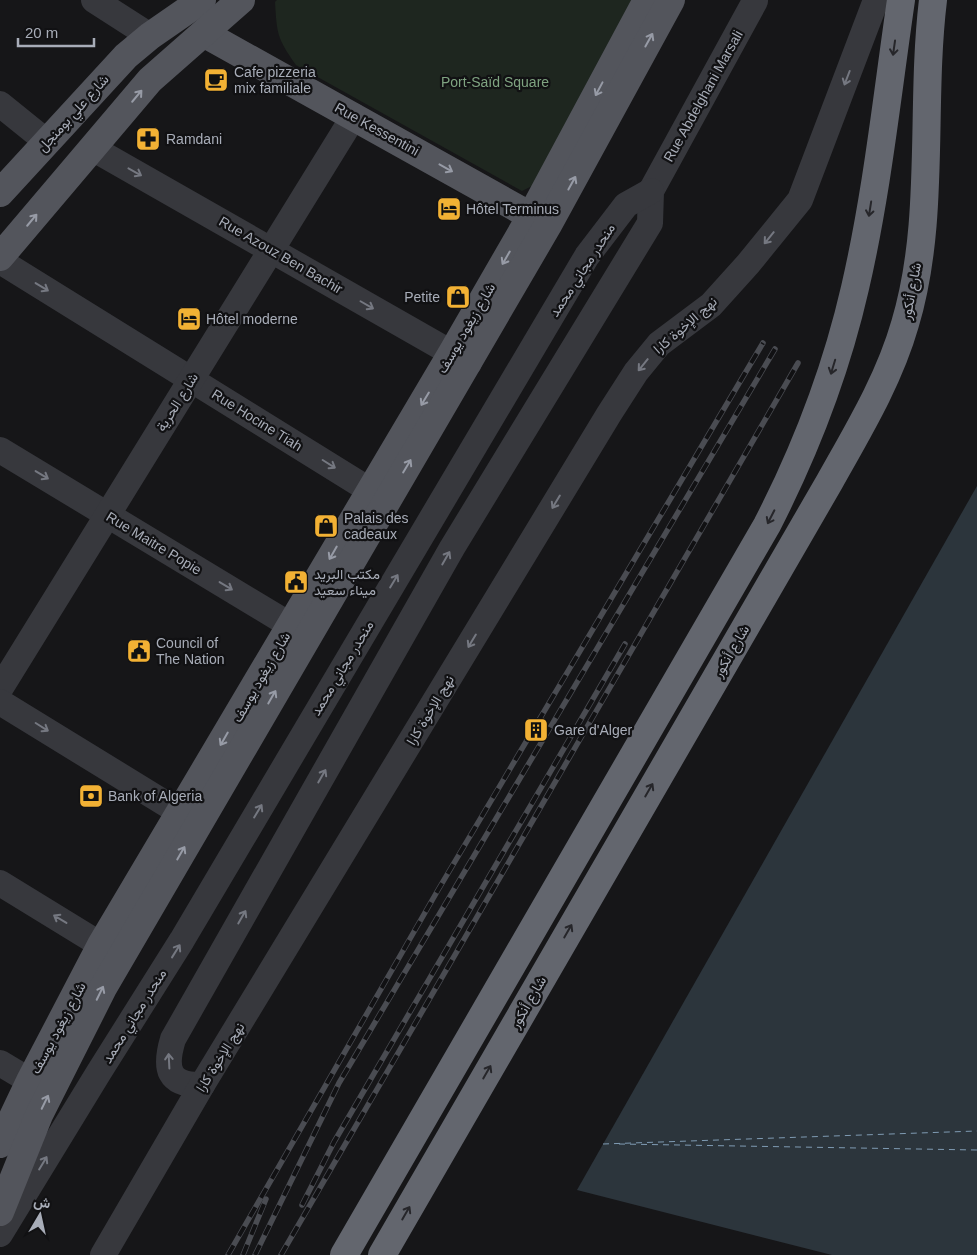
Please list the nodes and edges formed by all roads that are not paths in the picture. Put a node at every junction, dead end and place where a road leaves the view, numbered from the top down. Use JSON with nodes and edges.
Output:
{"nodes":[{"id":1,"x":94,"y":0,"type":"edge"},
{"id":2,"x":202,"y":0,"type":"edge"},
{"id":3,"x":241,"y":0,"type":"edge"},
{"id":4,"x":647,"y":0,"type":"edge"},
{"id":5,"x":671,"y":0,"type":"edge"},
{"id":6,"x":893,"y":0,"type":"edge"},
{"id":7,"x":933,"y":0,"type":"edge"},
{"id":8,"x":755,"y":1,"type":"edge"},
{"id":9,"x":205,"y":34,"type":"junction"},
{"id":10,"x":150,"y":36,"type":"junction"},
{"id":11,"x":166,"y":66,"type":"junction"},
{"id":12,"x":0,"y":104,"type":"edge"},
{"id":13,"x":354,"y":116,"type":"junction"},
{"id":14,"x":47,"y":142,"type":"junction"},
{"id":15,"x":92,"y":148,"type":"junction"},
{"id":16,"x":651,"y":190,"type":"junction"},
{"id":17,"x":0,"y":193,"type":"edge"},
{"id":18,"x":540,"y":221,"type":"junction"},
{"id":19,"x":272,"y":249,"type":"junction"},
{"id":20,"x":0,"y":257,"type":"edge"},
{"id":21,"x":0,"y":261,"type":"edge"},
{"id":22,"x":460,"y":358,"type":"junction"},
{"id":23,"x":192,"y":379,"type":"junction"},
{"id":24,"x":0,"y":450,"type":"edge"},
{"id":25,"x":378,"y":495,"type":"junction"},
{"id":26,"x":108,"y":515,"type":"junction"},
{"id":27,"x":300,"y":631,"type":"junction"},
{"id":28,"x":0,"y":689,"type":"edge"},
{"id":29,"x":0,"y":702,"type":"edge"},
{"id":30,"x":190,"y":818,"type":"junction"},
{"id":31,"x":0,"y":883,"type":"edge"},
{"id":32,"x":101,"y":945,"type":"junction"},
{"id":33,"x":0,"y":1063,"type":"edge"},
{"id":34,"x":30,"y":1081,"type":"junction"},
{"id":35,"x":202,"y":1085,"type":"junction"},
{"id":36,"x":0,"y":1144,"type":"edge"},
{"id":37,"x":0,"y":1212,"type":"edge"},
{"id":38,"x":0,"y":1234,"type":"edge"},
{"id":39,"x":103,"y":1255,"type":"edge"},
{"id":40,"x":344,"y":1255,"type":"edge"},
{"id":41,"x":382,"y":1255,"type":"edge"}],
"edges":[{"from":1,"to":10,"type":"street"},
{"from":2,"to":10,"type":"main road","name":"شارع علي بومنجل"},
{"from":3,"to":9,"type":"main road"},
{"from":4,"to":18,"type":"main road","one_way":true},
{"from":18,"to":5,"type":"main road","one_way":true},
{"from":6,"to":35,"type":"street","name":"نهج الإخوة كارا","one_way":true},
{"from":6,"to":40,"type":"highway","one_way":true},
{"from":41,"to":7,"type":"highway","name":"شارع أنكور","one_way":true},
{"from":8,"to":16,"type":"street","name":"Rue Abdelghani Marsali"},
{"from":9,"to":11,"type":"main road"},
{"from":9,"to":13,"type":"main road","name":"Rue Kessentini"},
{"from":10,"to":11,"type":"main road"},
{"from":10,"to":14,"type":"main road","name":"شارع علي بومنجل"},
{"from":15,"to":11,"type":"main road","one_way":true},
{"from":12,"to":14,"type":"street"},
{"from":13,"to":18,"type":"main road","name":"Rue Kessentini","one_way":true},
{"from":13,"to":19,"type":"street","name":"شارع الحرية"},
{"from":14,"to":17,"type":"main road","name":"شارع علي بومنجل"},
{"from":15,"to":19,"type":"street","name":"Rue Azouz Ben Bachir","one_way":true},
{"from":20,"to":15,"type":"main road","one_way":true},
{"from":35,"to":16,"type":"street","one_way":true},
{"from":38,"to":16,"type":"street","name":"منحدر مجاني محمد","one_way":true},
{"from":18,"to":22,"type":"main road","name":"شارع زيغود يوسف"},
{"from":19,"to":22,"type":"street","name":"Rue Azouz Ben Bachir","one_way":true},
{"from":19,"to":23,"type":"street","name":"شارع الحرية"},
{"from":21,"to":23,"type":"street","name":"Rue Hocine Tiah","one_way":true},
{"from":22,"to":25,"type":"main road","name":"شارع زيغود يوسف"},
{"from":23,"to":25,"type":"street","name":"Rue Hocine Tiah","one_way":true},
{"from":23,"to":26,"type":"street","name":"شارع الحرية"},
{"from":24,"to":26,"type":"street","name":"Rue Maitre Popie","one_way":true},
{"from":25,"to":27,"type":"main road","name":"شارع زيغود يوسف"},
{"from":26,"to":27,"type":"street","name":"Rue Maitre Popie","one_way":true},
{"from":26,"to":28,"type":"street","name":"شارع الحرية"},
{"from":27,"to":30,"type":"main road","name":"شارع زيغود يوسف"},
{"from":29,"to":30,"type":"street","one_way":true},
{"from":30,"to":32,"type":"main road","name":"شارع زيغود يوسف"},
{"from":37,"to":30,"type":"main road","name":"شارع زيغود يوسف","one_way":true},
{"from":32,"to":31,"type":"street","one_way":true},
{"from":32,"to":34,"type":"main road","name":"شارع زيغود يوسف"},
{"from":33,"to":34,"type":"street"},
{"from":34,"to":36,"type":"main road","name":"شارع زيغود يوسف"},
{"from":35,"to":39,"type":"street","name":"نهج الإخوة كارا"}]}
